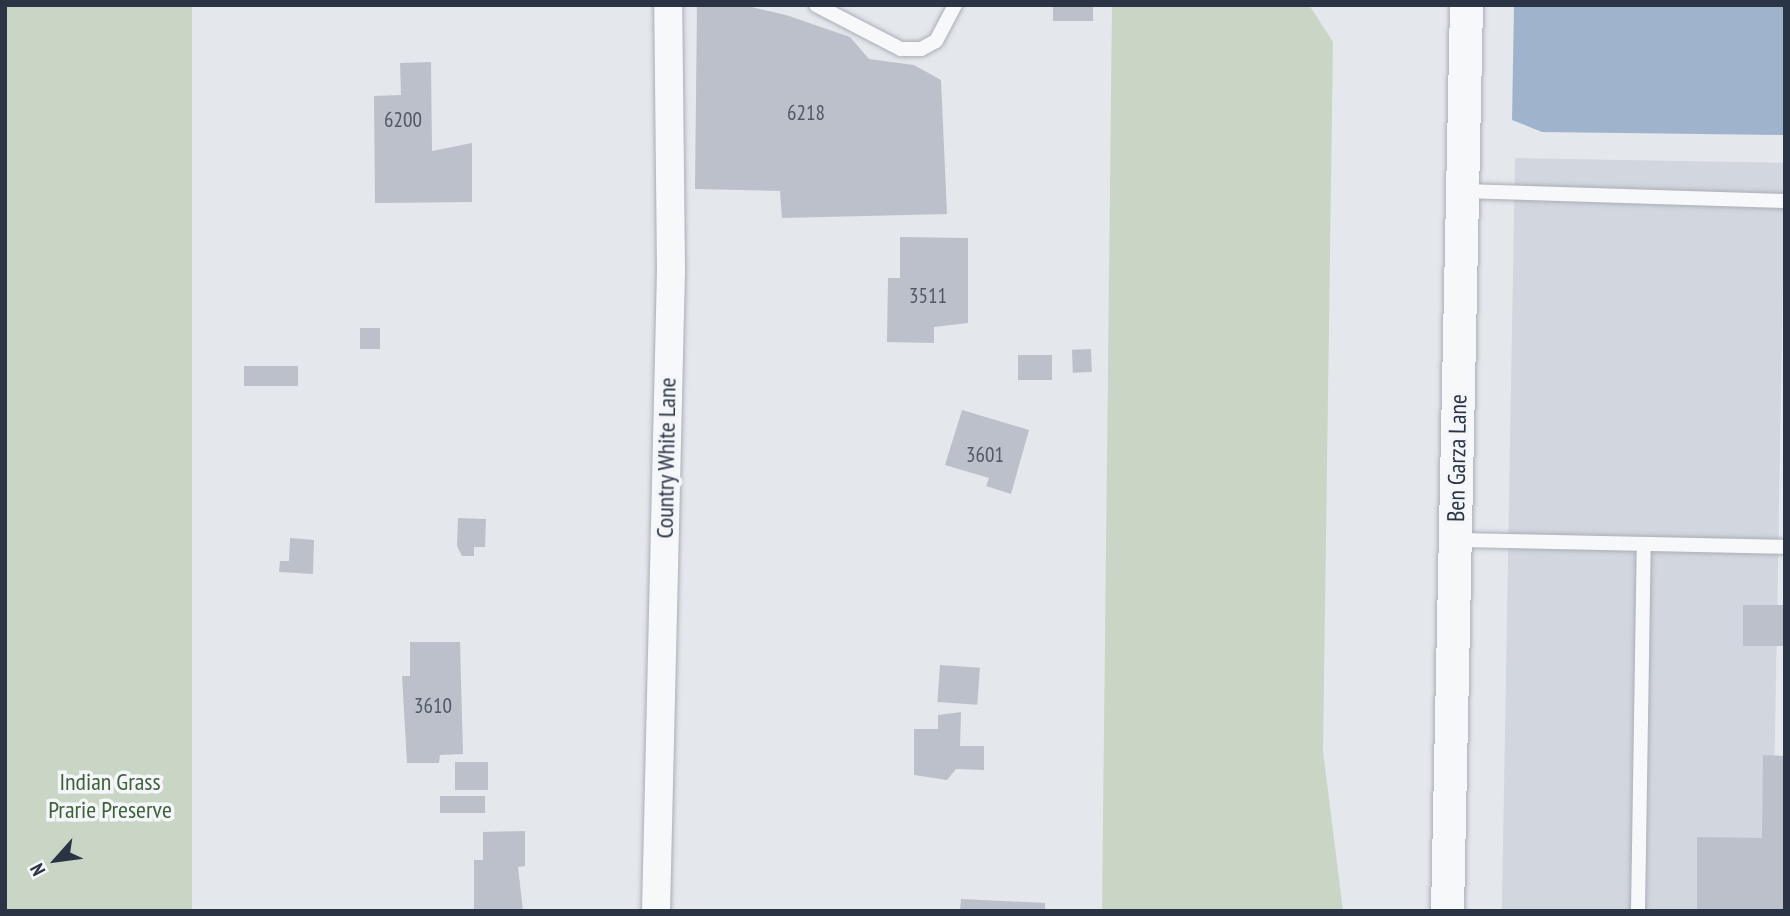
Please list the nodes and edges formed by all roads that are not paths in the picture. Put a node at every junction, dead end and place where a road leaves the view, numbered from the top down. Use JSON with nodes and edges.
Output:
{"nodes":[{"id":1,"x":668,"y":5,"type":"edge"},
{"id":2,"x":816,"y":5,"type":"edge"},
{"id":3,"x":955,"y":5,"type":"edge"},
{"id":4,"x":1466,"y":5,"type":"edge"},
{"id":5,"x":1463,"y":191,"type":"junction"},
{"id":6,"x":1785,"y":201,"type":"edge"},
{"id":7,"x":1455,"y":540,"type":"junction"},
{"id":8,"x":1644,"y":546,"type":"junction"},
{"id":9,"x":1785,"y":547,"type":"edge"},
{"id":10,"x":656,"y":911,"type":"edge"},
{"id":11,"x":1447,"y":911,"type":"edge"},
{"id":12,"x":1638,"y":911,"type":"edge"}],
"edges":[{"from":1,"to":10,"type":"street","name":"Country White Lane"},
{"from":2,"to":3,"type":"lane"},
{"from":4,"to":5,"type":"street","name":"Ben Garza Lane"},
{"from":5,"to":6,"type":"lane"},
{"from":5,"to":7,"type":"street","name":"Ben Garza Lane"},
{"from":7,"to":8,"type":"lane"},
{"from":7,"to":11,"type":"street","name":"Ben Garza Lane"},
{"from":8,"to":9,"type":"lane"},
{"from":8,"to":12,"type":"lane"}]}
